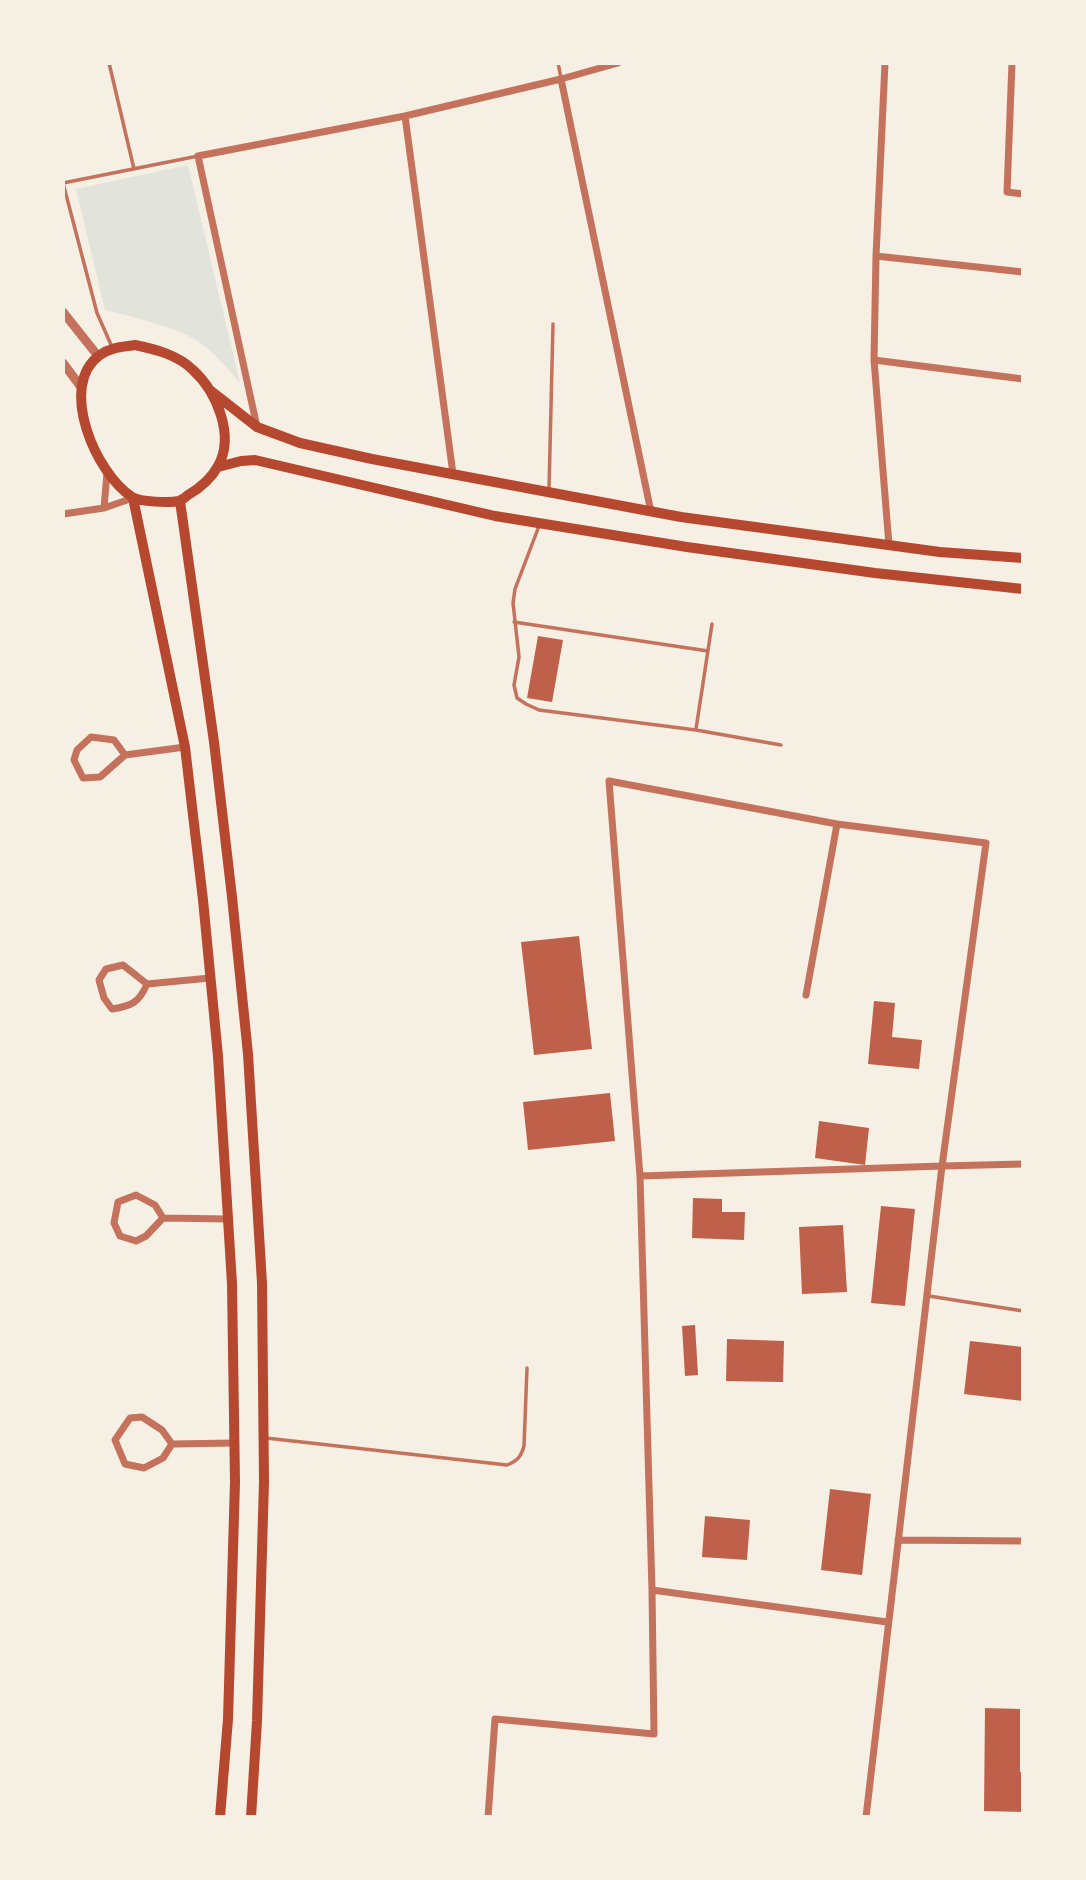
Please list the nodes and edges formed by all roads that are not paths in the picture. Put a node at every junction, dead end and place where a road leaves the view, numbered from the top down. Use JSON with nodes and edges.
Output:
{"nodes":[{"id":1,"x":109,"y":63,"type":"edge"},
{"id":2,"x":558,"y":63,"type":"edge"},
{"id":3,"x":618,"y":63,"type":"edge"},
{"id":4,"x":885,"y":63,"type":"edge"},
{"id":5,"x":1012,"y":63,"type":"edge"},
{"id":6,"x":561,"y":79,"type":"junction"},
{"id":7,"x":405,"y":116,"type":"junction"},
{"id":8,"x":198,"y":156,"type":"junction"},
{"id":9,"x":134,"y":169,"type":"junction"},
{"id":10,"x":1023,"y":194,"type":"edge"},
{"id":11,"x":876,"y":256,"type":"junction"},
{"id":12,"x":1023,"y":272,"type":"edge"},
{"id":13,"x":63,"y":312,"type":"edge"},
{"id":14,"x":553,"y":324,"type":"dead end"},
{"id":15,"x":112,"y":348,"type":"junction"},
{"id":16,"x":98,"y":356,"type":"junction"},
{"id":17,"x":874,"y":360,"type":"junction"},
{"id":18,"x":63,"y":363,"type":"edge"},
{"id":19,"x":1023,"y":379,"type":"edge"},
{"id":20,"x":81,"y":387,"type":"junction"},
{"id":21,"x":211,"y":391,"type":"junction"},
{"id":22,"x":257,"y":427,"type":"junction"},
{"id":23,"x":218,"y":467,"type":"junction"},
{"id":24,"x":107,"y":473,"type":"junction"},
{"id":25,"x":453,"y":474,"type":"junction"},
{"id":26,"x":549,"y":492,"type":"junction"},
{"id":27,"x":133,"y":498,"type":"junction"},
{"id":28,"x":180,"y":501,"type":"junction"},
{"id":29,"x":104,"y":508,"type":"junction"},
{"id":30,"x":651,"y":512,"type":"junction"},
{"id":31,"x":63,"y":514,"type":"edge"},
{"id":32,"x":540,"y":524,"type":"junction"},
{"id":33,"x":888,"y":545,"type":"junction"},
{"id":34,"x":1023,"y":558,"type":"edge"},
{"id":35,"x":1023,"y":589,"type":"edge"},
{"id":36,"x":514,"y":622,"type":"junction"},
{"id":37,"x":712,"y":624,"type":"dead end"},
{"id":38,"x":708,"y":651,"type":"junction"},
{"id":39,"x":696,"y":730,"type":"junction"},
{"id":40,"x":781,"y":745,"type":"dead end"},
{"id":41,"x":185,"y":747,"type":"junction"},
{"id":42,"x":125,"y":755,"type":"junction"},
{"id":43,"x":837,"y":824,"type":"junction"},
{"id":44,"x":211,"y":978,"type":"junction"},
{"id":45,"x":146,"y":984,"type":"junction"},
{"id":46,"x":806,"y":995,"type":"dead end"},
{"id":47,"x":1023,"y":1164,"type":"edge"},
{"id":48,"x":942,"y":1166,"type":"junction"},
{"id":49,"x":640,"y":1176,"type":"junction"},
{"id":50,"x":163,"y":1218,"type":"junction"},
{"id":51,"x":228,"y":1219,"type":"junction"},
{"id":52,"x":927,"y":1296,"type":"junction"},
{"id":53,"x":1023,"y":1311,"type":"edge"},
{"id":54,"x":527,"y":1368,"type":"dead end"},
{"id":55,"x":264,"y":1437,"type":"junction"},
{"id":56,"x":234,"y":1443,"type":"junction"},
{"id":57,"x":172,"y":1444,"type":"junction"},
{"id":58,"x":898,"y":1540,"type":"junction"},
{"id":59,"x":1023,"y":1541,"type":"edge"},
{"id":60,"x":652,"y":1591,"type":"junction"},
{"id":61,"x":887,"y":1622,"type":"junction"},
{"id":62,"x":220,"y":1817,"type":"edge"},
{"id":63,"x":251,"y":1817,"type":"edge"},
{"id":64,"x":488,"y":1817,"type":"edge"},
{"id":65,"x":866,"y":1817,"type":"edge"}],
"edges":[{"from":1,"to":9,"type":"lane"},
{"from":2,"to":6,"type":"lane"},
{"from":3,"to":6,"type":"street"},
{"from":4,"to":11,"type":"street"},
{"from":5,"to":10,"type":"street"},
{"from":6,"to":7,"type":"street"},
{"from":6,"to":30,"type":"street"},
{"from":7,"to":8,"type":"street"},
{"from":7,"to":25,"type":"street"},
{"from":8,"to":9,"type":"lane"},
{"from":8,"to":22,"type":"street"},
{"from":9,"to":15,"type":"lane"},
{"from":11,"to":12,"type":"street"},
{"from":11,"to":17,"type":"street"},
{"from":13,"to":16,"type":"street"},
{"from":14,"to":26,"type":"lane"},
{"from":15,"to":16,"type":"main road"},
{"from":15,"to":21,"type":"main road"},
{"from":16,"to":20,"type":"main road"},
{"from":17,"to":19,"type":"street"},
{"from":17,"to":33,"type":"street"},
{"from":18,"to":20,"type":"street"},
{"from":20,"to":24,"type":"main road"},
{"from":21,"to":22,"type":"main road"},
{"from":21,"to":23,"type":"main road"},
{"from":22,"to":25,"type":"main road"},
{"from":23,"to":28,"type":"main road"},
{"from":23,"to":32,"type":"main road"},
{"from":24,"to":27,"type":"main road"},
{"from":24,"to":29,"type":"street"},
{"from":25,"to":26,"type":"main road"},
{"from":26,"to":30,"type":"main road"},
{"from":27,"to":28,"type":"main road"},
{"from":27,"to":29,"type":"street"},
{"from":27,"to":41,"type":"main road"},
{"from":28,"to":55,"type":"main road"},
{"from":29,"to":31,"type":"street"},
{"from":30,"to":33,"type":"main road"},
{"from":32,"to":35,"type":"main road"},
{"from":32,"to":36,"type":"lane"},
{"from":33,"to":34,"type":"main road"},
{"from":36,"to":38,"type":"lane"},
{"from":36,"to":39,"type":"lane"},
{"from":37,"to":38,"type":"lane"},
{"from":38,"to":39,"type":"lane"},
{"from":39,"to":40,"type":"lane"},
{"from":41,"to":42,"type":"street"},
{"from":41,"to":44,"type":"main road"},
{"from":42,"to":42,"type":"street"},
{"from":43,"to":46,"type":"street"},
{"from":43,"to":48,"type":"street"},
{"from":43,"to":49,"type":"street"},
{"from":44,"to":45,"type":"street"},
{"from":44,"to":51,"type":"main road"},
{"from":45,"to":45,"type":"street"},
{"from":47,"to":48,"type":"street"},
{"from":48,"to":49,"type":"street"},
{"from":48,"to":52,"type":"street"},
{"from":49,"to":60,"type":"street"},
{"from":50,"to":50,"type":"street"},
{"from":50,"to":51,"type":"street"},
{"from":51,"to":56,"type":"main road"},
{"from":52,"to":53,"type":"lane"},
{"from":52,"to":58,"type":"street"},
{"from":54,"to":55,"type":"lane"},
{"from":55,"to":63,"type":"main road"},
{"from":56,"to":57,"type":"street"},
{"from":56,"to":62,"type":"main road"},
{"from":57,"to":57,"type":"street"},
{"from":58,"to":59,"type":"street"},
{"from":58,"to":61,"type":"street"},
{"from":60,"to":61,"type":"street"},
{"from":60,"to":64,"type":"street"},
{"from":61,"to":65,"type":"street"}]}
